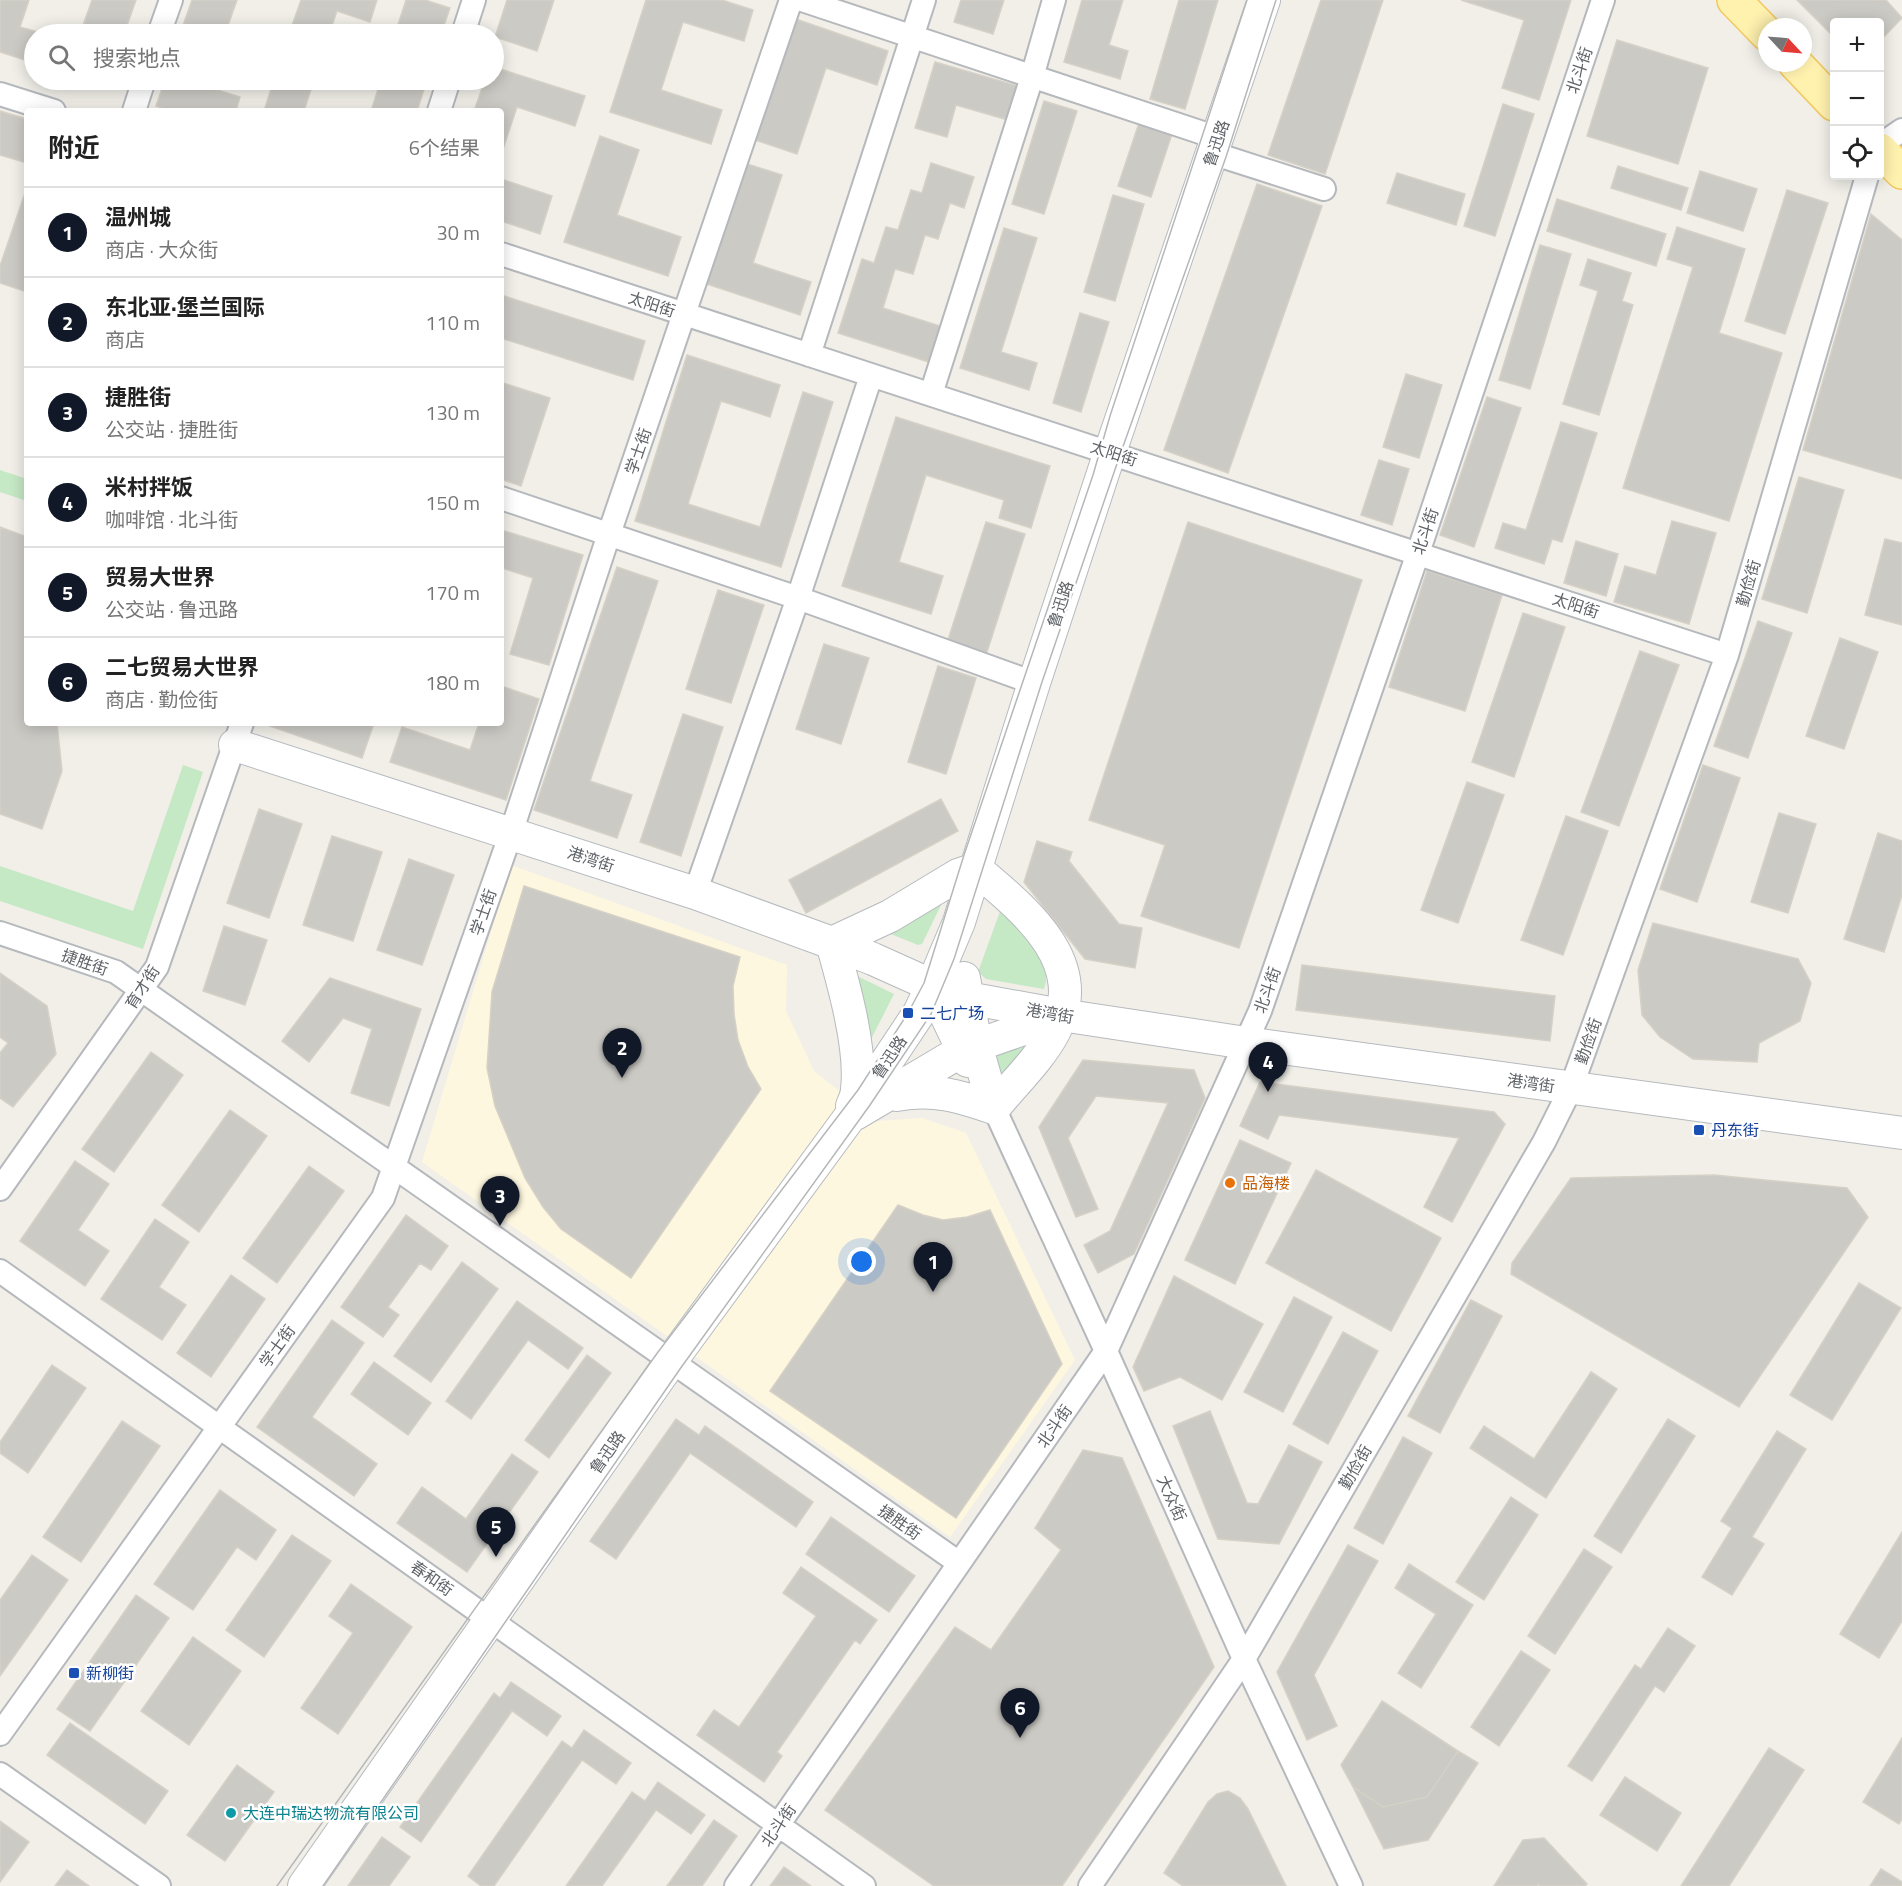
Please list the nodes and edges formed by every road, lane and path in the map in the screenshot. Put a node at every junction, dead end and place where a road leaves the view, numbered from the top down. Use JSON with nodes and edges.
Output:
{"nodes":[{"id":1,"x":171,"y":0,"type":"edge"},
{"id":2,"x":474,"y":0,"type":"edge"},
{"id":3,"x":791,"y":0,"type":"edge"},
{"id":4,"x":802,"y":0,"type":"edge"},
{"id":5,"x":924,"y":0,"type":"edge"},
{"id":6,"x":1054,"y":0,"type":"edge"},
{"id":7,"x":1263,"y":0,"type":"edge"},
{"id":8,"x":1603,"y":0,"type":"edge"},
{"id":9,"x":1734,"y":0,"type":"edge"},
{"id":10,"x":163,"y":24,"type":"edge"},
{"id":11,"x":466,"y":24,"type":"edge"},
{"id":12,"x":1758,"y":25,"type":"edge"},
{"id":13,"x":912,"y":37,"type":"junction"},
{"id":14,"x":1804,"y":72,"type":"edge"},
{"id":15,"x":1032,"y":76,"type":"junction"},
{"id":16,"x":141,"y":90,"type":"edge"},
{"id":17,"x":446,"y":90,"type":"edge"},
{"id":18,"x":0,"y":94,"type":"edge"},
{"id":19,"x":1830,"y":100,"type":"edge"},
{"id":20,"x":44,"y":108,"type":"edge"},
{"id":21,"x":135,"y":108,"type":"edge"},
{"id":22,"x":440,"y":108,"type":"edge"},
{"id":23,"x":1902,"y":130,"type":"edge"},
{"id":24,"x":1884,"y":142,"type":"edge"},
{"id":25,"x":1215,"y":146,"type":"junction"},
{"id":26,"x":1884,"y":154,"type":"edge"},
{"id":27,"x":1902,"y":172,"type":"edge"},
{"id":28,"x":1867,"y":180,"type":"edge"},
{"id":29,"x":1324,"y":189,"type":"dead end"},
{"id":30,"x":504,"y":255,"type":"edge"},
{"id":31,"x":684,"y":315,"type":"junction"},
{"id":32,"x":809,"y":355,"type":"junction"},
{"id":33,"x":871,"y":376,"type":"junction"},
{"id":34,"x":931,"y":394,"type":"junction"},
{"id":35,"x":1110,"y":452,"type":"junction"},
{"id":36,"x":504,"y":499,"type":"edge"},
{"id":37,"x":609,"y":534,"type":"junction"},
{"id":38,"x":1418,"y":553,"type":"junction"},
{"id":39,"x":798,"y":598,"type":"junction"},
{"id":40,"x":1727,"y":655,"type":"junction"},
{"id":41,"x":1034,"y":683,"type":"junction"},
{"id":42,"x":238,"y":734,"type":"edge"},
{"id":43,"x":511,"y":833,"type":"junction"},
{"id":44,"x":975,"y":869,"type":"junction"},
{"id":45,"x":695,"y":893,"type":"junction"},
{"id":46,"x":959,"y":922,"type":"junction"},
{"id":47,"x":0,"y":933,"type":"edge"},
{"id":48,"x":832,"y":943,"type":"junction"},
{"id":49,"x":933,"y":986,"type":"junction"},
{"id":50,"x":141,"y":990,"type":"junction"},
{"id":51,"x":967,"y":998,"type":"junction"},
{"id":52,"x":1061,"y":1016,"type":"junction"},
{"id":53,"x":1246,"y":1043,"type":"junction"},
{"id":54,"x":970,"y":1048,"type":"junction"},
{"id":55,"x":1571,"y":1088,"type":"junction"},
{"id":56,"x":884,"y":1097,"type":"junction"},
{"id":57,"x":994,"y":1108,"type":"junction"},
{"id":58,"x":849,"y":1118,"type":"junction"},
{"id":59,"x":1902,"y":1133,"type":"edge"},
{"id":60,"x":394,"y":1167,"type":"junction"},
{"id":61,"x":0,"y":1189,"type":"edge"},
{"id":62,"x":0,"y":1271,"type":"edge"},
{"id":63,"x":1106,"y":1351,"type":"junction"},
{"id":64,"x":671,"y":1361,"type":"junction"},
{"id":65,"x":219,"y":1427,"type":"junction"},
{"id":66,"x":959,"y":1563,"type":"junction"},
{"id":67,"x":491,"y":1620,"type":"junction"},
{"id":68,"x":1244,"y":1659,"type":"junction"},
{"id":69,"x":0,"y":1734,"type":"edge"},
{"id":70,"x":0,"y":1774,"type":"edge"},
{"id":71,"x":779,"y":1824,"type":"junction"},
{"id":72,"x":159,"y":1886,"type":"edge"},
{"id":73,"x":304,"y":1886,"type":"edge"},
{"id":74,"x":736,"y":1886,"type":"edge"},
{"id":75,"x":864,"y":1886,"type":"edge"},
{"id":76,"x":1090,"y":1886,"type":"edge"},
{"id":77,"x":1351,"y":1886,"type":"edge"}],
"edges":[{"from":1,"to":10,"type":"street"},
{"from":2,"to":11,"type":"street"},
{"from":3,"to":31,"type":"street","name":"学士街"},
{"from":4,"to":13,"type":"street"},
{"from":5,"to":13,"type":"street"},
{"from":6,"to":15,"type":"street"},
{"from":7,"to":25,"type":"main road","name":"鲁迅路"},
{"from":8,"to":38,"type":"street","name":"北斗街"},
{"from":9,"to":12,"type":"main road"},
{"from":13,"to":15,"type":"street"},
{"from":13,"to":32,"type":"street"},
{"from":14,"to":19,"type":"main road"},
{"from":15,"to":25,"type":"street"},
{"from":15,"to":34,"type":"street"},
{"from":16,"to":21,"type":"street"},
{"from":17,"to":22,"type":"street"},
{"from":18,"to":20,"type":"street"},
{"from":23,"to":24,"type":"street"},
{"from":25,"to":29,"type":"street"},
{"from":25,"to":35,"type":"main road","name":"鲁迅路"},
{"from":26,"to":27,"type":"main road"},
{"from":28,"to":40,"type":"street","name":"勤俭街"},
{"from":30,"to":31,"type":"street","name":"太阳街"},
{"from":31,"to":32,"type":"street","name":"太阳街"},
{"from":31,"to":37,"type":"street","name":"学士街"},
{"from":32,"to":33,"type":"street","name":"太阳街"},
{"from":33,"to":34,"type":"street","name":"太阳街"},
{"from":33,"to":39,"type":"street"},
{"from":34,"to":35,"type":"street","name":"太阳街"},
{"from":35,"to":38,"type":"street","name":"太阳街"},
{"from":35,"to":41,"type":"main road","name":"鲁迅路"},
{"from":36,"to":37,"type":"street"},
{"from":37,"to":39,"type":"street"},
{"from":37,"to":43,"type":"street","name":"学士街"},
{"from":38,"to":40,"type":"street","name":"太阳街"},
{"from":38,"to":53,"type":"street","name":"北斗街"},
{"from":39,"to":41,"type":"street"},
{"from":39,"to":45,"type":"street"},
{"from":40,"to":55,"type":"street","name":"勤俭街"},
{"from":41,"to":44,"type":"main road","name":"鲁迅路"},
{"from":42,"to":43,"type":"main road","name":"港湾街"},
{"from":42,"to":50,"type":"street","name":"育才街"},
{"from":43,"to":45,"type":"main road","name":"港湾街"},
{"from":43,"to":60,"type":"street","name":"学士街"},
{"from":44,"to":46,"type":"main road","name":"鲁迅路"},
{"from":44,"to":48,"type":"main road"},
{"from":44,"to":52,"type":"main road"},
{"from":45,"to":48,"type":"main road","name":"港湾街"},
{"from":46,"to":49,"type":"main road","name":"鲁迅路"},
{"from":46,"to":51,"type":"main road"},
{"from":47,"to":50,"type":"street","name":"捷胜街"},
{"from":48,"to":49,"type":"main road","name":"港湾街"},
{"from":48,"to":58,"type":"main road"},
{"from":49,"to":51,"type":"main road","name":"港湾街"},
{"from":49,"to":54,"type":"main road"},
{"from":49,"to":58,"type":"main road","name":"鲁迅路"},
{"from":50,"to":60,"type":"street","name":"捷胜街"},
{"from":50,"to":61,"type":"street","name":"育才街"},
{"from":51,"to":52,"type":"main road","name":"港湾街"},
{"from":51,"to":54,"type":"main road"},
{"from":52,"to":53,"type":"main road","name":"港湾街"},
{"from":52,"to":54,"type":"main road"},
{"from":52,"to":57,"type":"main road"},
{"from":53,"to":55,"type":"main road","name":"港湾街"},
{"from":53,"to":63,"type":"street","name":"北斗街"},
{"from":54,"to":56,"type":"main road"},
{"from":54,"to":57,"type":"main road"},
{"from":55,"to":59,"type":"main road","name":"港湾街"},
{"from":55,"to":68,"type":"street","name":"勤俭街"},
{"from":56,"to":57,"type":"main road"},
{"from":56,"to":58,"type":"main road"},
{"from":57,"to":63,"type":"street","name":"大众街"},
{"from":58,"to":64,"type":"main road","name":"鲁迅路"},
{"from":60,"to":64,"type":"street","name":"捷胜街"},
{"from":60,"to":65,"type":"street","name":"学士街"},
{"from":62,"to":65,"type":"street","name":"春和街"},
{"from":63,"to":66,"type":"street","name":"北斗街"},
{"from":63,"to":68,"type":"street","name":"大众街"},
{"from":64,"to":66,"type":"street","name":"捷胜街"},
{"from":64,"to":67,"type":"main road","name":"鲁迅路"},
{"from":65,"to":67,"type":"street","name":"春和街"},
{"from":65,"to":69,"type":"street","name":"学士街"},
{"from":66,"to":71,"type":"street","name":"北斗街"},
{"from":67,"to":71,"type":"street","name":"春和街"},
{"from":67,"to":73,"type":"main road","name":"鲁迅路"},
{"from":68,"to":76,"type":"street","name":"勤俭街"},
{"from":68,"to":77,"type":"street","name":"大众街"},
{"from":70,"to":72,"type":"street"},
{"from":71,"to":74,"type":"street","name":"北斗街"},
{"from":71,"to":75,"type":"street","name":"春和街"}]}
